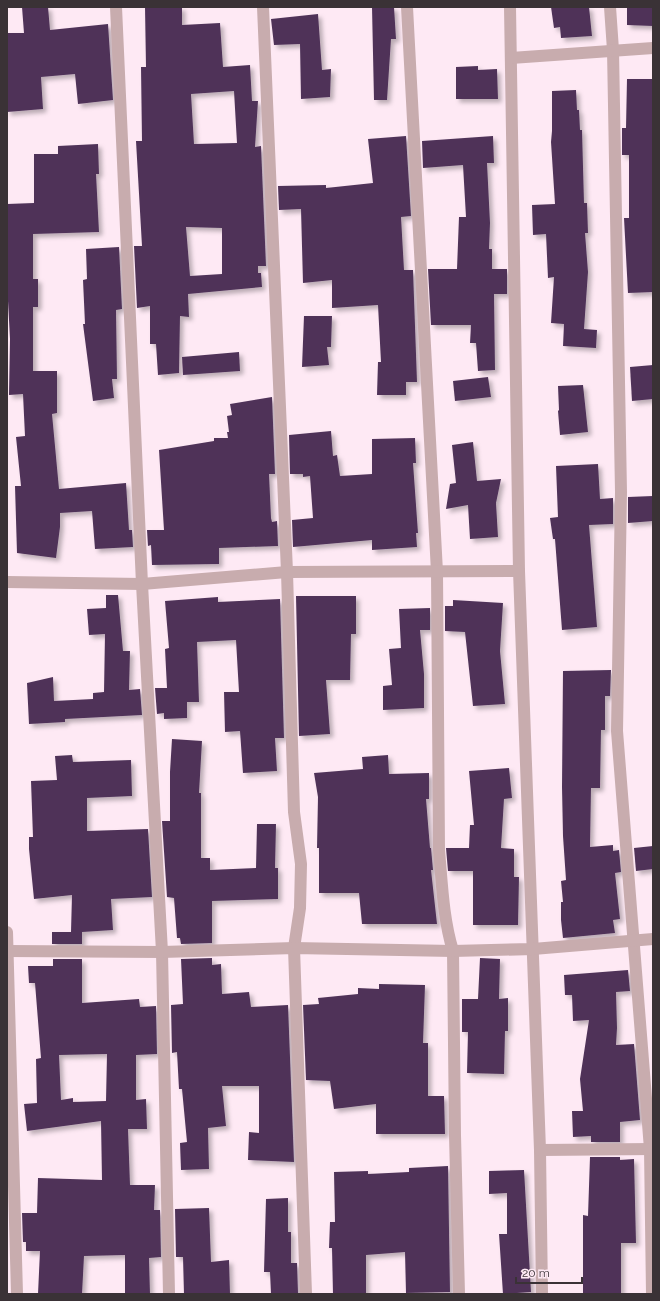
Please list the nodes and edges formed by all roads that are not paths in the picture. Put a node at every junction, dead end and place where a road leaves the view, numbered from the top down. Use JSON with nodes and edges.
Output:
{"nodes":[{"id":1,"x":116,"y":7,"type":"edge"},
{"id":2,"x":263,"y":7,"type":"edge"},
{"id":3,"x":408,"y":7,"type":"edge"},
{"id":4,"x":510,"y":7,"type":"edge"},
{"id":5,"x":610,"y":7,"type":"edge"},
{"id":6,"x":653,"y":48,"type":"edge"},
{"id":7,"x":613,"y":50,"type":"junction"},
{"id":8,"x":511,"y":58,"type":"junction"},
{"id":9,"x":519,"y":571,"type":"junction"},
{"id":10,"x":287,"y":572,"type":"junction"},
{"id":11,"x":437,"y":572,"type":"junction"},
{"id":12,"x":7,"y":582,"type":"edge"},
{"id":13,"x":142,"y":584,"type":"junction"},
{"id":14,"x":7,"y":932,"type":"edge"},
{"id":15,"x":653,"y":939,"type":"edge"},
{"id":16,"x":634,"y":940,"type":"junction"},
{"id":17,"x":294,"y":948,"type":"junction"},
{"id":18,"x":533,"y":949,"type":"junction"},
{"id":19,"x":7,"y":951,"type":"edge"},
{"id":20,"x":454,"y":951,"type":"junction"},
{"id":21,"x":162,"y":952,"type":"junction"},
{"id":22,"x":652,"y":1149,"type":"edge"},
{"id":23,"x":540,"y":1150,"type":"junction"},
{"id":24,"x":17,"y":1294,"type":"edge"},
{"id":25,"x":169,"y":1294,"type":"edge"},
{"id":26,"x":306,"y":1294,"type":"edge"},
{"id":27,"x":459,"y":1294,"type":"edge"},
{"id":28,"x":542,"y":1294,"type":"edge"},
{"id":29,"x":652,"y":1294,"type":"edge"}],
"edges":[{"from":1,"to":13,"type":"street"},
{"from":2,"to":10,"type":"street"},
{"from":3,"to":11,"type":"street"},
{"from":4,"to":8,"type":"street"},
{"from":5,"to":7,"type":"street"},
{"from":6,"to":7,"type":"street"},
{"from":7,"to":8,"type":"street"},
{"from":7,"to":16,"type":"street"},
{"from":8,"to":9,"type":"street"},
{"from":9,"to":11,"type":"street"},
{"from":9,"to":18,"type":"street"},
{"from":10,"to":11,"type":"street"},
{"from":10,"to":13,"type":"street"},
{"from":10,"to":17,"type":"street"},
{"from":11,"to":20,"type":"street"},
{"from":12,"to":13,"type":"street"},
{"from":13,"to":21,"type":"street"},
{"from":14,"to":19,"type":"street"},
{"from":15,"to":16,"type":"street"},
{"from":16,"to":18,"type":"street"},
{"from":16,"to":22,"type":"street"},
{"from":17,"to":20,"type":"street"},
{"from":17,"to":21,"type":"street"},
{"from":17,"to":26,"type":"street"},
{"from":18,"to":20,"type":"street"},
{"from":18,"to":23,"type":"street"},
{"from":19,"to":21,"type":"street"},
{"from":19,"to":24,"type":"street"},
{"from":20,"to":27,"type":"street"},
{"from":21,"to":25,"type":"street"},
{"from":22,"to":23,"type":"street"},
{"from":22,"to":29,"type":"street"},
{"from":23,"to":28,"type":"street"}]}
